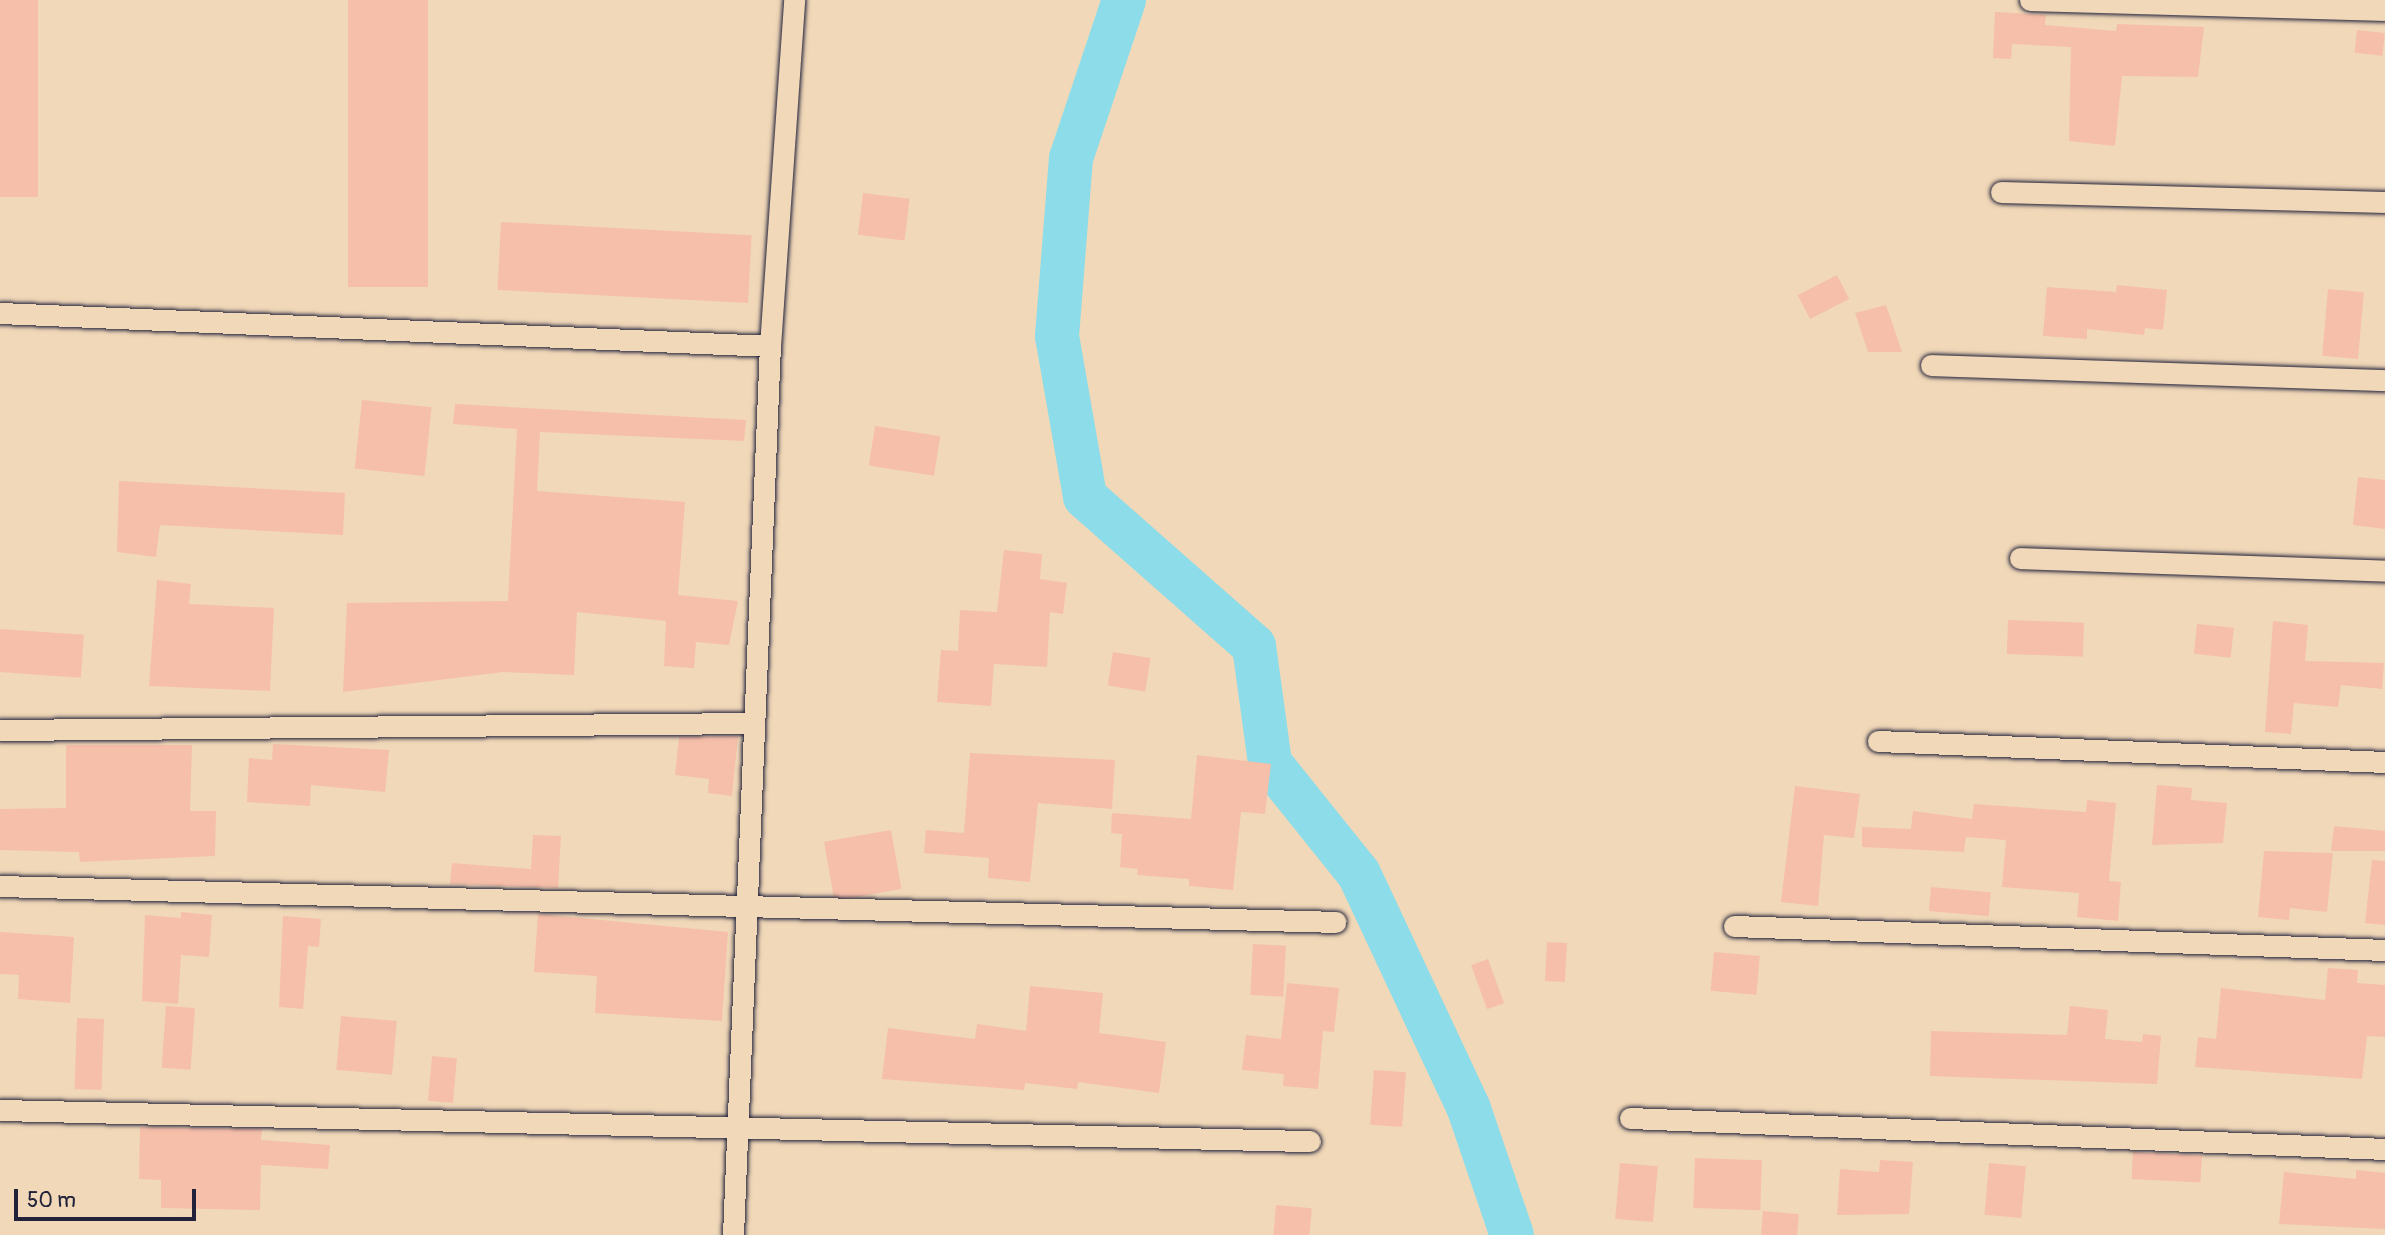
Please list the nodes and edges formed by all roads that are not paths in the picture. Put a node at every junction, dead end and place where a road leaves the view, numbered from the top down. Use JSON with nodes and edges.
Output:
{"nodes":[{"id":1,"x":794,"y":0,"type":"edge"},
{"id":2,"x":2030,"y":0,"type":"edge"},
{"id":3,"x":2385,"y":10,"type":"edge"},
{"id":4,"x":2001,"y":192,"type":"dead end"},
{"id":5,"x":2385,"y":202,"type":"edge"},
{"id":6,"x":0,"y":313,"type":"edge"},
{"id":7,"x":770,"y":346,"type":"junction"},
{"id":8,"x":1931,"y":365,"type":"dead end"},
{"id":9,"x":2385,"y":380,"type":"edge"},
{"id":10,"x":2020,"y":558,"type":"dead end"},
{"id":11,"x":2385,"y":571,"type":"edge"},
{"id":12,"x":754,"y":723,"type":"junction"},
{"id":13,"x":0,"y":730,"type":"edge"},
{"id":14,"x":1878,"y":741,"type":"dead end"},
{"id":15,"x":2385,"y":762,"type":"edge"},
{"id":16,"x":0,"y":886,"type":"edge"},
{"id":17,"x":747,"y":907,"type":"junction"},
{"id":18,"x":1336,"y":922,"type":"dead end"},
{"id":19,"x":1734,"y":926,"type":"dead end"},
{"id":20,"x":2385,"y":950,"type":"edge"},
{"id":21,"x":0,"y":1110,"type":"edge"},
{"id":22,"x":1630,"y":1118,"type":"dead end"},
{"id":23,"x":737,"y":1128,"type":"junction"},
{"id":24,"x":1310,"y":1141,"type":"dead end"},
{"id":25,"x":2385,"y":1149,"type":"edge"},
{"id":26,"x":733,"y":1235,"type":"edge"}],
"edges":[{"from":1,"to":7,"type":"street"},
{"from":2,"to":3,"type":"street"},
{"from":4,"to":5,"type":"street"},
{"from":6,"to":7,"type":"street"},
{"from":7,"to":12,"type":"street"},
{"from":8,"to":9,"type":"street"},
{"from":10,"to":11,"type":"street"},
{"from":12,"to":13,"type":"street"},
{"from":12,"to":17,"type":"street"},
{"from":14,"to":15,"type":"street"},
{"from":16,"to":17,"type":"street"},
{"from":17,"to":18,"type":"street"},
{"from":17,"to":23,"type":"street"},
{"from":19,"to":20,"type":"street"},
{"from":21,"to":23,"type":"street"},
{"from":22,"to":25,"type":"street"},
{"from":23,"to":24,"type":"street"},
{"from":23,"to":26,"type":"street"}]}
